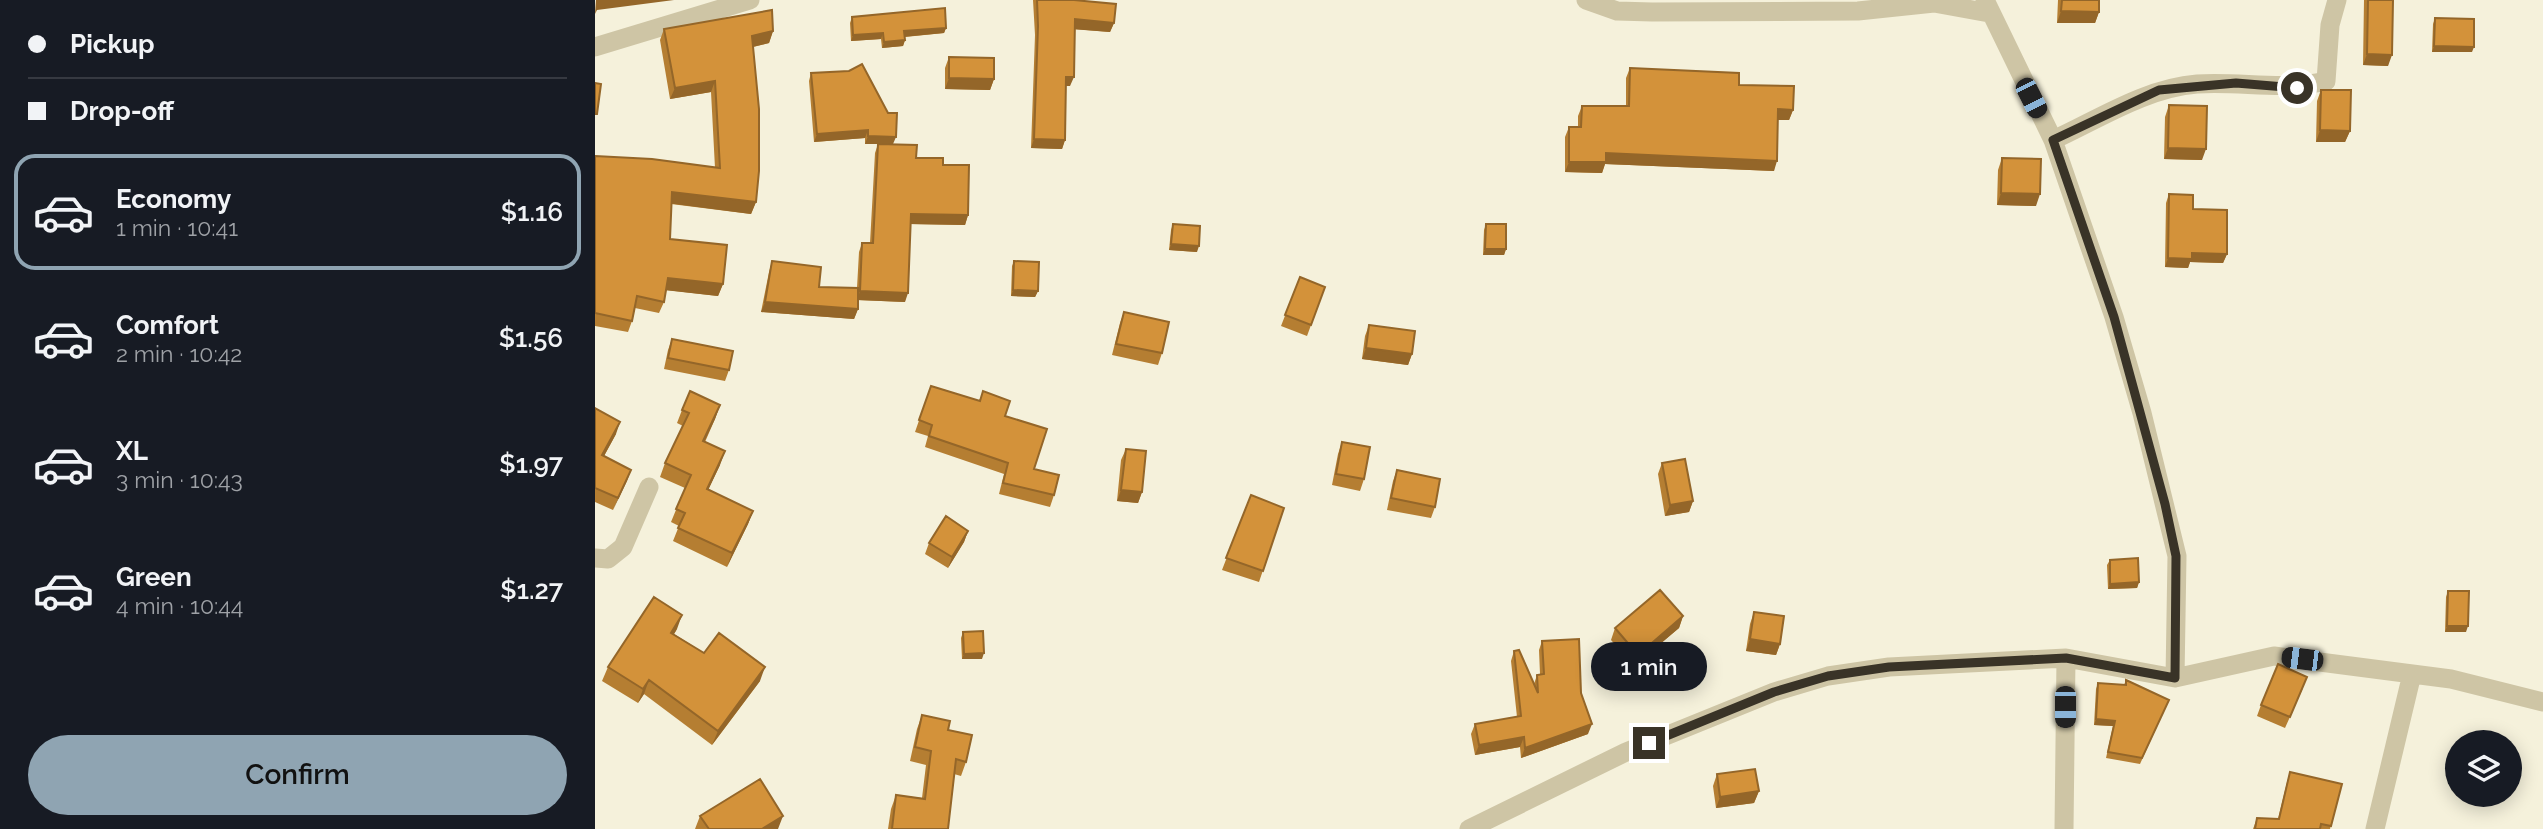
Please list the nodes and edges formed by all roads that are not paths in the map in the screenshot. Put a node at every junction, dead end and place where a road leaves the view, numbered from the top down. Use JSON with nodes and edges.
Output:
{"nodes":[{"id":1,"x":750,"y":0,"type":"edge"},
{"id":2,"x":1586,"y":0,"type":"edge"},
{"id":3,"x":2337,"y":0,"type":"edge"},
{"id":4,"x":1987,"y":7,"type":"edge"},
{"id":5,"x":595,"y":47,"type":"edge"},
{"id":6,"x":2053,"y":140,"type":"junction"},
{"id":7,"x":649,"y":487,"type":"dead end"},
{"id":8,"x":595,"y":558,"type":"edge"},
{"id":9,"x":2066,"y":658,"type":"junction"},
{"id":10,"x":2412,"y":674,"type":"junction"},
{"id":11,"x":2175,"y":678,"type":"junction"},
{"id":12,"x":2543,"y":702,"type":"edge"},
{"id":13,"x":1469,"y":829,"type":"edge"},
{"id":14,"x":2064,"y":829,"type":"edge"},
{"id":15,"x":2375,"y":829,"type":"edge"}],
"edges":[{"from":1,"to":5,"type":"street"},
{"from":2,"to":4,"type":"street"},
{"from":3,"to":6,"type":"street"},
{"from":4,"to":6,"type":"street"},
{"from":6,"to":11,"type":"street"},
{"from":7,"to":8,"type":"street"},
{"from":9,"to":11,"type":"street"},
{"from":9,"to":13,"type":"street"},
{"from":9,"to":14,"type":"street"},
{"from":10,"to":11,"type":"street"},
{"from":10,"to":12,"type":"street"},
{"from":10,"to":15,"type":"street"}]}
